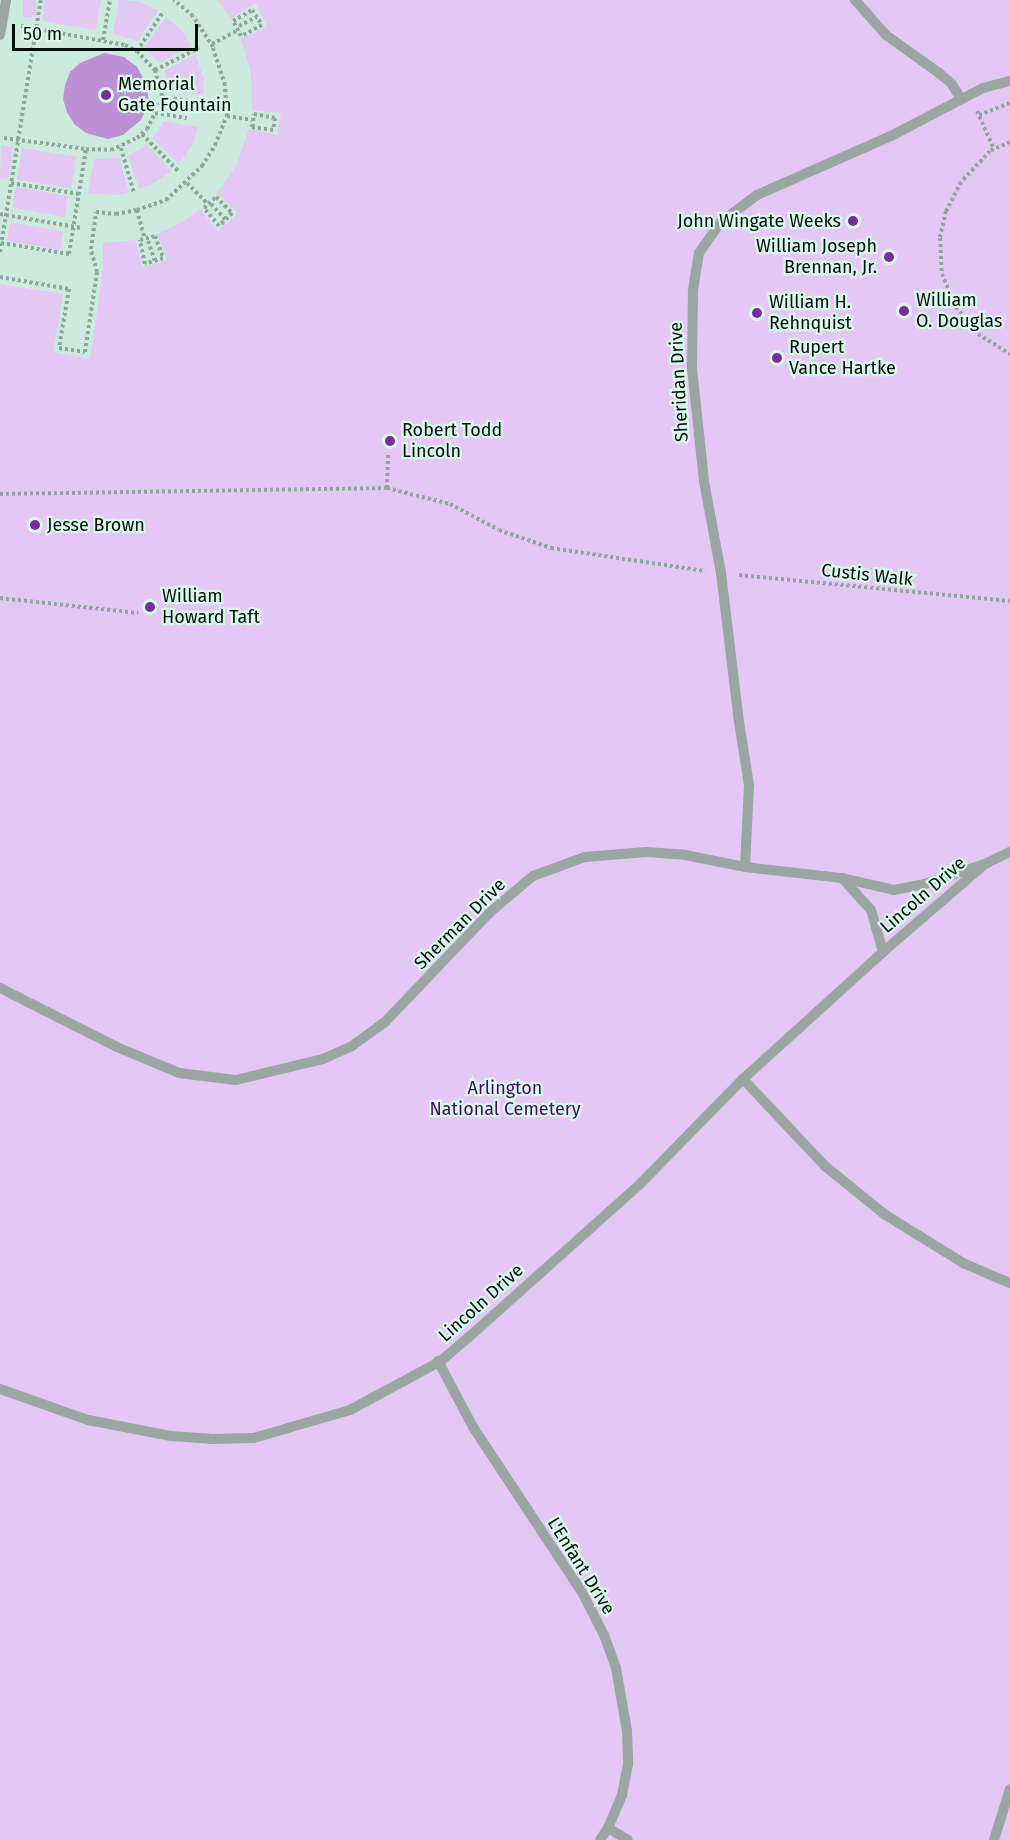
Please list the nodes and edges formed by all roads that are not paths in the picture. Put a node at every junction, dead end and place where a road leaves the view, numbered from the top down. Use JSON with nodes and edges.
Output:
{"nodes":[{"id":1,"x":6,"y":0,"type":"edge"},
{"id":2,"x":855,"y":0,"type":"edge"},
{"id":3,"x":0,"y":35,"type":"edge"},
{"id":4,"x":1010,"y":81,"type":"edge"},
{"id":5,"x":962,"y":99,"type":"junction"},
{"id":6,"x":1010,"y":852,"type":"edge"},
{"id":7,"x":985,"y":864,"type":"junction"},
{"id":8,"x":745,"y":867,"type":"junction"},
{"id":9,"x":842,"y":878,"type":"junction"},
{"id":10,"x":883,"y":952,"type":"junction"},
{"id":11,"x":0,"y":988,"type":"edge"},
{"id":12,"x":743,"y":1079,"type":"junction"},
{"id":13,"x":1010,"y":1283,"type":"edge"},
{"id":14,"x":438,"y":1361,"type":"junction"},
{"id":15,"x":0,"y":1389,"type":"edge"},
{"id":16,"x":1010,"y":1789,"type":"edge"},
{"id":17,"x":608,"y":1828,"type":"junction"},
{"id":18,"x":600,"y":1840,"type":"edge"},
{"id":19,"x":628,"y":1840,"type":"edge"},
{"id":20,"x":994,"y":1840,"type":"edge"}],
"edges":[{"from":1,"to":3,"type":"lane"},
{"from":2,"to":5,"type":"lane"},
{"from":4,"to":5,"type":"lane","name":"Sheridan Drive"},
{"from":5,"to":8,"type":"lane","name":"Sheridan Drive"},
{"from":6,"to":7,"type":"lane","name":"Sherman Drive"},
{"from":7,"to":9,"type":"lane","name":"Sherman Drive"},
{"from":7,"to":10,"type":"lane","name":"Lincoln Drive"},
{"from":8,"to":9,"type":"lane","name":"Sherman Drive"},
{"from":8,"to":11,"type":"lane","name":"Sherman Drive"},
{"from":9,"to":10,"type":"lane","name":"Lincoln Drive"},
{"from":10,"to":12,"type":"lane","name":"Lincoln Drive"},
{"from":12,"to":13,"type":"lane"},
{"from":12,"to":14,"type":"lane","name":"Lincoln Drive"},
{"from":14,"to":15,"type":"lane","name":"Lincoln Drive"},
{"from":14,"to":17,"type":"lane","name":"L'Enfant Drive"},
{"from":16,"to":20,"type":"lane"},
{"from":17,"to":18,"type":"lane","name":"L'Enfant Drive"},
{"from":17,"to":19,"type":"lane"}]}
